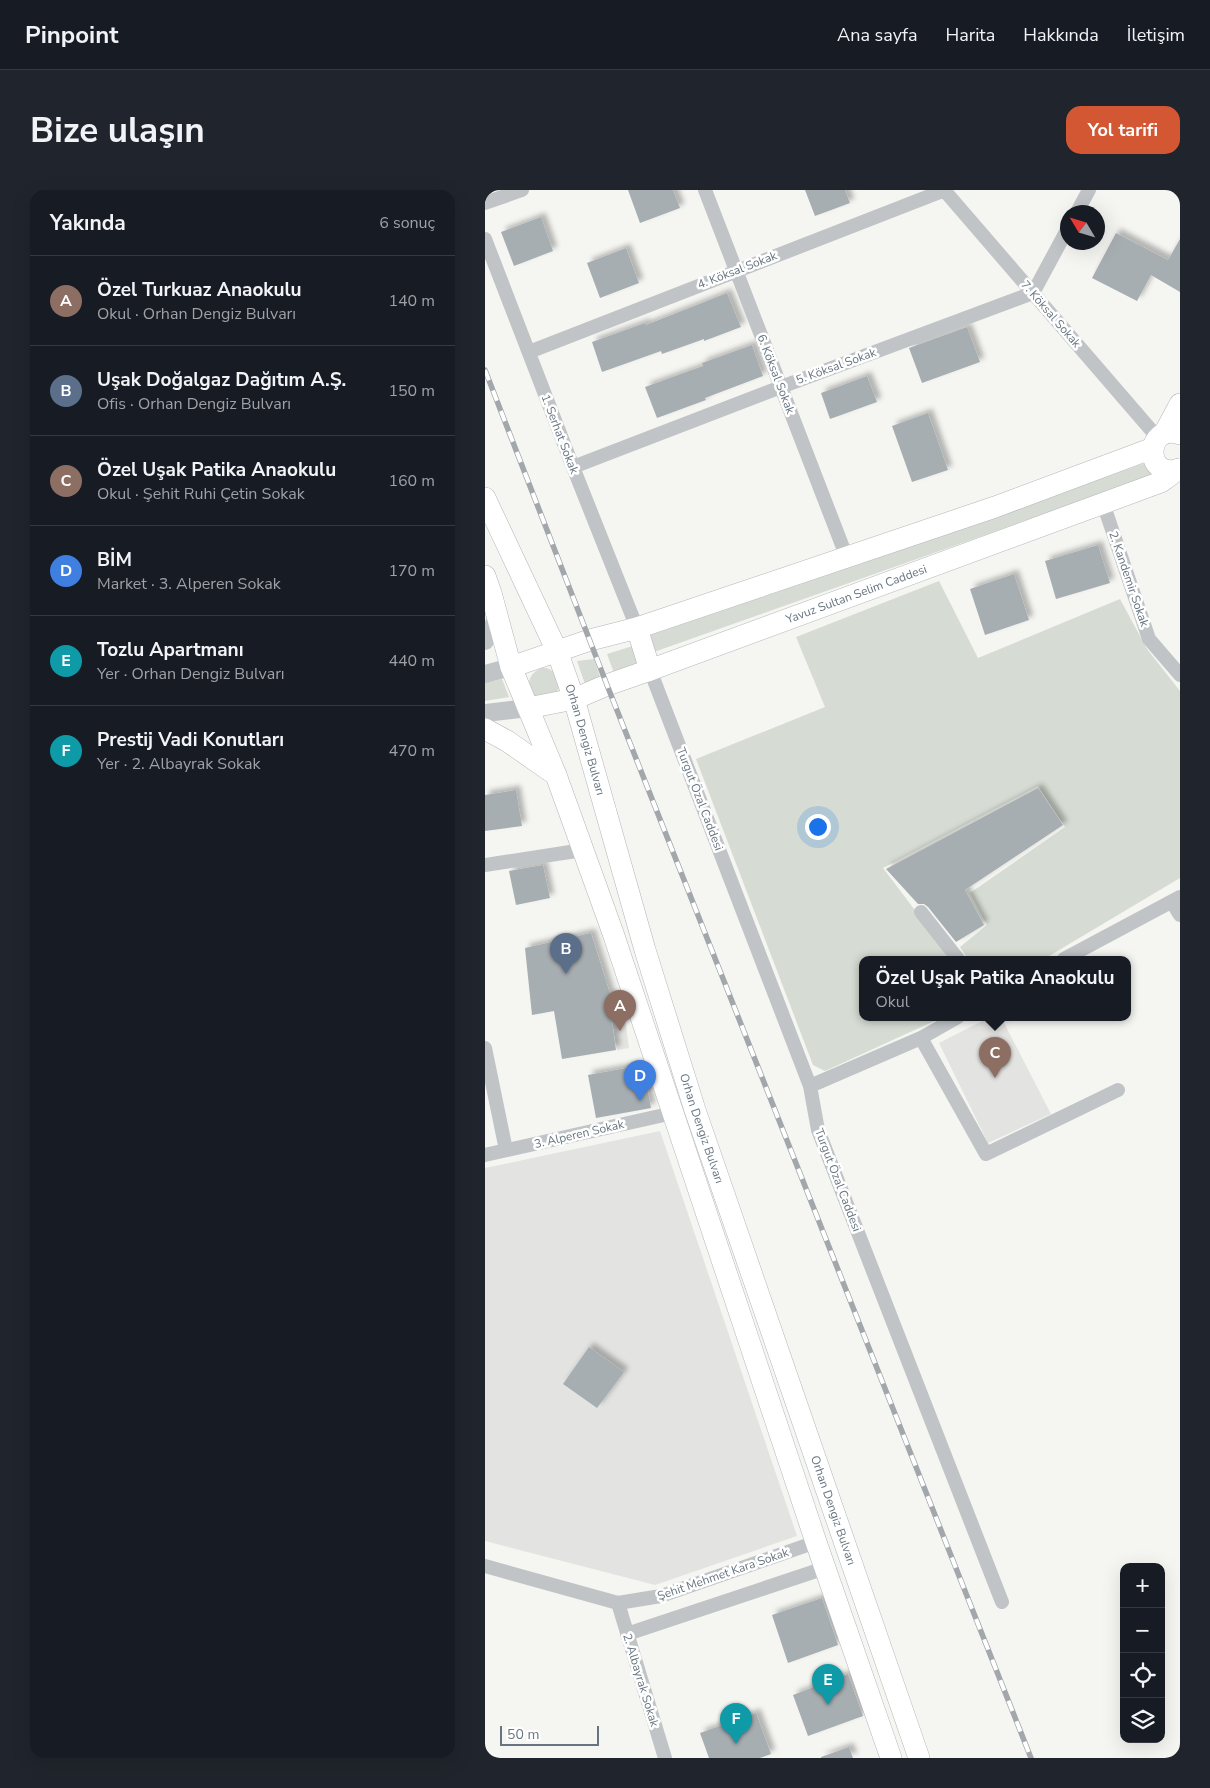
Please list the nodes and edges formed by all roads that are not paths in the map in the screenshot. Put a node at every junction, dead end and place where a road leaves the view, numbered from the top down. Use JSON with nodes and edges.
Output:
{"nodes":[{"id":1,"x":522,"y":190,"type":"edge"},
{"id":2,"x":705,"y":190,"type":"edge"},
{"id":3,"x":944,"y":190,"type":"edge"},
{"id":4,"x":1089,"y":190,"type":"edge"},
{"id":5,"x":485,"y":204,"type":"edge"},
{"id":6,"x":1081,"y":205,"type":"edge"},
{"id":7,"x":485,"y":239,"type":"edge"},
{"id":8,"x":1060,"y":243,"type":"edge"},
{"id":9,"x":736,"y":270,"type":"junction"},
{"id":10,"x":1033,"y":293,"type":"junction"},
{"id":11,"x":529,"y":352,"type":"junction"},
{"id":12,"x":781,"y":387,"type":"junction"},
{"id":13,"x":1180,"y":404,"type":"edge"},
{"id":14,"x":1164,"y":439,"type":"edge"},
{"id":15,"x":573,"y":467,"type":"junction"},
{"id":16,"x":1179,"y":469,"type":"edge"},
{"id":17,"x":485,"y":498,"type":"edge"},
{"id":18,"x":1103,"y":503,"type":"junction"},
{"id":19,"x":847,"y":558,"type":"junction"},
{"id":20,"x":485,"y":576,"type":"edge"},
{"id":21,"x":498,"y":616,"type":"junction"},
{"id":22,"x":637,"y":628,"type":"junction"},
{"id":23,"x":485,"y":641,"type":"edge"},
{"id":24,"x":557,"y":651,"type":"junction"},
{"id":25,"x":511,"y":668,"type":"junction"},
{"id":26,"x":650,"y":670,"type":"junction"},
{"id":27,"x":485,"y":674,"type":"edge"},
{"id":28,"x":1180,"y":675,"type":"edge"},
{"id":29,"x":574,"y":699,"type":"junction"},
{"id":30,"x":528,"y":708,"type":"junction"},
{"id":31,"x":485,"y":713,"type":"edge"},
{"id":32,"x":485,"y":729,"type":"edge"},
{"id":33,"x":556,"y":775,"type":"junction"},
{"id":34,"x":583,"y":850,"type":"junction"},
{"id":35,"x":485,"y":865,"type":"edge"},
{"id":36,"x":1176,"y":899,"type":"edge"},
{"id":37,"x":921,"y":912,"type":"dead end"},
{"id":38,"x":1180,"y":915,"type":"edge"},
{"id":39,"x":957,"y":956,"type":"edge"},
{"id":40,"x":1070,"y":956,"type":"edge"},
{"id":41,"x":951,"y":1021,"type":"edge"},
{"id":42,"x":921,"y":1038,"type":"junction"},
{"id":43,"x":485,"y":1048,"type":"edge"},
{"id":44,"x":810,"y":1086,"type":"junction"},
{"id":45,"x":1118,"y":1090,"type":"dead end"},
{"id":46,"x":673,"y":1113,"type":"junction"},
{"id":47,"x":506,"y":1150,"type":"junction"},
{"id":48,"x":485,"y":1155,"type":"edge"},
{"id":49,"x":816,"y":1542,"type":"junction"},
{"id":50,"x":485,"y":1566,"type":"edge"},
{"id":51,"x":825,"y":1568,"type":"junction"},
{"id":52,"x":1002,"y":1602,"type":"dead end"},
{"id":53,"x":617,"y":1603,"type":"junction"},
{"id":54,"x":627,"y":1634,"type":"junction"},
{"id":55,"x":665,"y":1758,"type":"edge"},
{"id":56,"x":891,"y":1758,"type":"edge"},
{"id":57,"x":919,"y":1758,"type":"edge"}],
"edges":[{"from":1,"to":5,"type":"street"},
{"from":2,"to":9,"type":"street","name":"6. Köksal Sokak"},
{"from":3,"to":9,"type":"street","name":"4. Köksal Sokak"},
{"from":3,"to":10,"type":"street","name":"7. Köksal Sokak"},
{"from":4,"to":6,"type":"street"},
{"from":7,"to":11,"type":"street","name":"1. Serhat Sokak"},
{"from":8,"to":10,"type":"street"},
{"from":9,"to":11,"type":"street","name":"4. Köksal Sokak"},
{"from":9,"to":12,"type":"street","name":"6. Köksal Sokak"},
{"from":10,"to":12,"type":"street","name":"5. Köksal Sokak"},
{"from":10,"to":14,"type":"street","name":"7. Köksal Sokak"},
{"from":11,"to":15,"type":"street","name":"1. Serhat Sokak"},
{"from":12,"to":15,"type":"street","name":"5. Köksal Sokak"},
{"from":12,"to":19,"type":"street","name":"6. Köksal Sokak"},
{"from":13,"to":14,"type":"main road"},
{"from":14,"to":16,"type":"main road"},
{"from":14,"to":19,"type":"main road"},
{"from":15,"to":22,"type":"street","name":"1. Serhat Sokak"},
{"from":16,"to":18,"type":"main road","name":"Yavuz Sultan Selim Caddesi"},
{"from":17,"to":24,"type":"main road","name":"Orhan Dengiz Bulvarı"},
{"from":18,"to":26,"type":"main road","name":"Yavuz Sultan Selim Caddesi"},
{"from":18,"to":28,"type":"street","name":"2. Kandemir Sokak"},
{"from":19,"to":22,"type":"main road"},
{"from":20,"to":21,"type":"main road","name":"Orhan Dengiz Bulvarı"},
{"from":21,"to":23,"type":"street"},
{"from":21,"to":25,"type":"main road","name":"Orhan Dengiz Bulvarı"},
{"from":22,"to":24,"type":"main road"},
{"from":22,"to":26,"type":"main road"},
{"from":24,"to":25,"type":"main road"},
{"from":24,"to":29,"type":"main road","name":"Orhan Dengiz Bulvarı"},
{"from":25,"to":27,"type":"street"},
{"from":25,"to":30,"type":"main road","name":"Orhan Dengiz Bulvarı"},
{"from":26,"to":29,"type":"main road","name":"Yavuz Sultan Selim Caddesi"},
{"from":26,"to":44,"type":"street","name":"Turgut Özal Caddesi"},
{"from":29,"to":30,"type":"main road","name":"Yavuz Sultan Selim Caddesi"},
{"from":29,"to":57,"type":"main road","name":"Orhan Dengiz Bulvarı"},
{"from":30,"to":31,"type":"street"},
{"from":30,"to":33,"type":"main road","name":"Orhan Dengiz Bulvarı"},
{"from":32,"to":33,"type":"main road"},
{"from":33,"to":34,"type":"main road","name":"Orhan Dengiz Bulvarı"},
{"from":34,"to":35,"type":"street"},
{"from":34,"to":46,"type":"main road","name":"Orhan Dengiz Bulvarı"},
{"from":36,"to":38,"type":"street"},
{"from":36,"to":40,"type":"street"},
{"from":37,"to":39,"type":"street"},
{"from":41,"to":42,"type":"street"},
{"from":42,"to":44,"type":"street"},
{"from":42,"to":45,"type":"street"},
{"from":43,"to":47,"type":"street"},
{"from":44,"to":52,"type":"street","name":"Turgut Özal Caddesi"},
{"from":46,"to":47,"type":"street","name":"3. Alperen Sokak"},
{"from":46,"to":49,"type":"main road","name":"Orhan Dengiz Bulvarı"},
{"from":47,"to":48,"type":"street","name":"3. Alperen Sokak"},
{"from":49,"to":51,"type":"main road","name":"Orhan Dengiz Bulvarı"},
{"from":49,"to":53,"type":"street","name":"Şehit Mehmet Kara Sokak"},
{"from":50,"to":53,"type":"street","name":"Şehit Mehmet Kara Sokak"},
{"from":51,"to":54,"type":"street"},
{"from":51,"to":56,"type":"main road","name":"Orhan Dengiz Bulvarı"},
{"from":53,"to":54,"type":"street","name":"2. Albayrak Sokak"},
{"from":54,"to":55,"type":"street","name":"2. Albayrak Sokak"}]}
